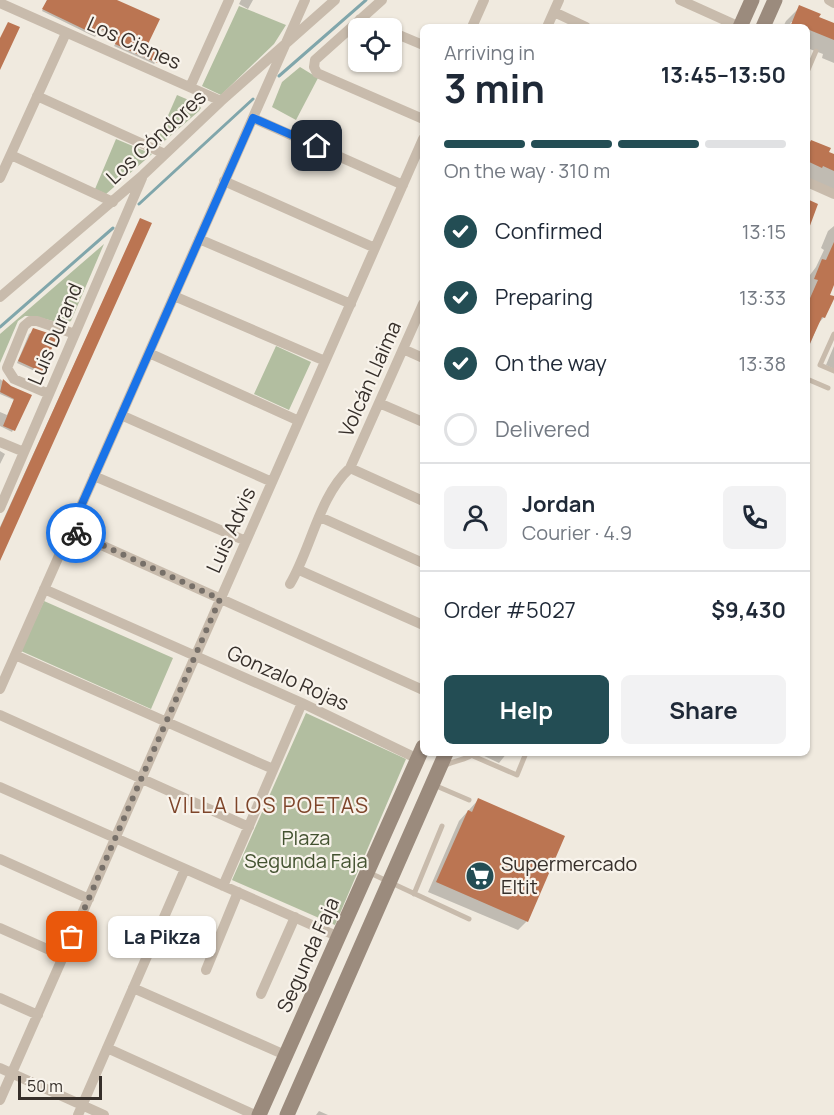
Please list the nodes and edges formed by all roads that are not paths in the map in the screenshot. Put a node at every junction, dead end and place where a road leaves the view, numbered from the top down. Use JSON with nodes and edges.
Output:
{"nodes":[{"id":1,"x":229,"y":0,"type":"edge"},
{"id":2,"x":305,"y":0,"type":"edge"},
{"id":3,"x":334,"y":0,"type":"edge"},
{"id":4,"x":382,"y":0,"type":"edge"},
{"id":5,"x":559,"y":0,"type":"edge"},
{"id":6,"x":680,"y":0,"type":"edge"},
{"id":7,"x":752,"y":0,"type":"edge"},
{"id":8,"x":775,"y":0,"type":"edge"},
{"id":9,"x":828,"y":0,"type":"edge"},
{"id":10,"x":481,"y":1,"type":"edge"},
{"id":11,"x":0,"y":3,"type":"edge"},
{"id":12,"x":834,"y":3,"type":"edge"},
{"id":13,"x":554,"y":12,"type":"junction"},
{"id":14,"x":362,"y":18,"type":"edge"},
{"id":15,"x":473,"y":24,"type":"edge"},
{"id":16,"x":548,"y":24,"type":"edge"},
{"id":17,"x":580,"y":24,"type":"edge"},
{"id":18,"x":733,"y":24,"type":"edge"},
{"id":19,"x":741,"y":24,"type":"edge"},
{"id":20,"x":764,"y":24,"type":"edge"},
{"id":21,"x":348,"y":31,"type":"edge"},
{"id":22,"x":66,"y":33,"type":"junction"},
{"id":23,"x":402,"y":36,"type":"edge"},
{"id":24,"x":286,"y":43,"type":"junction"},
{"id":25,"x":420,"y":44,"type":"edge"},
{"id":26,"x":816,"y":51,"type":"dead end"},
{"id":27,"x":810,"y":65,"type":"edge"},
{"id":28,"x":190,"y":87,"type":"junction"},
{"id":29,"x":38,"y":96,"type":"junction"},
{"id":30,"x":221,"y":101,"type":"junction"},
{"id":31,"x":420,"y":117,"type":"edge"},
{"id":32,"x":253,"y":118,"type":"junction"},
{"id":33,"x":420,"y":146,"type":"edge"},
{"id":34,"x":165,"y":154,"type":"junction"},
{"id":35,"x":11,"y":155,"type":"junction"},
{"id":36,"x":144,"y":175,"type":"junction"},
{"id":37,"x":0,"y":178,"type":"edge"},
{"id":38,"x":224,"y":181,"type":"junction"},
{"id":39,"x":810,"y":183,"type":"edge"},
{"id":40,"x":403,"y":185,"type":"junction"},
{"id":41,"x":834,"y":194,"type":"edge"},
{"id":42,"x":113,"y":202,"type":"junction"},
{"id":43,"x":199,"y":239,"type":"junction"},
{"id":44,"x":375,"y":248,"type":"junction"},
{"id":45,"x":174,"y":296,"type":"junction"},
{"id":46,"x":0,"y":297,"type":"edge"},
{"id":47,"x":351,"y":304,"type":"junction"},
{"id":48,"x":420,"y":311,"type":"edge"},
{"id":49,"x":75,"y":334,"type":"junction"},
{"id":50,"x":834,"y":334,"type":"edge"},
{"id":51,"x":403,"y":349,"type":"junction"},
{"id":52,"x":149,"y":353,"type":"junction"},
{"id":53,"x":420,"y":357,"type":"edge"},
{"id":54,"x":325,"y":362,"type":"junction"},
{"id":55,"x":834,"y":371,"type":"edge"},
{"id":56,"x":810,"y":380,"type":"edge"},
{"id":57,"x":828,"y":387,"type":"dead end"},
{"id":58,"x":49,"y":394,"type":"junction"},
{"id":59,"x":379,"y":403,"type":"junction"},
{"id":60,"x":121,"y":415,"type":"junction"},
{"id":61,"x":299,"y":421,"type":"junction"},
{"id":62,"x":420,"y":421,"type":"edge"},
{"id":63,"x":0,"y":442,"type":"edge"},
{"id":64,"x":24,"y":452,"type":"junction"},
{"id":65,"x":350,"y":468,"type":"junction"},
{"id":66,"x":94,"y":476,"type":"junction"},
{"id":67,"x":272,"y":482,"type":"junction"},
{"id":68,"x":420,"y":500,"type":"edge"},
{"id":69,"x":0,"y":508,"type":"edge"},
{"id":70,"x":320,"y":517,"type":"junction"},
{"id":71,"x":70,"y":531,"type":"junction"},
{"id":72,"x":246,"y":541,"type":"junction"},
{"id":73,"x":420,"y":562,"type":"edge"},
{"id":74,"x":299,"y":570,"type":"junction"},
{"id":75,"x":290,"y":584,"type":"dead end"},
{"id":76,"x":44,"y":589,"type":"junction"},
{"id":77,"x":220,"y":599,"type":"junction"},
{"id":78,"x":420,"y":624,"type":"edge"},
{"id":79,"x":15,"y":655,"type":"junction"},
{"id":80,"x":195,"y":656,"type":"junction"},
{"id":81,"x":0,"y":689,"type":"edge"},
{"id":82,"x":420,"y":689,"type":"edge"},
{"id":83,"x":302,"y":703,"type":"junction"},
{"id":84,"x":0,"y":715,"type":"edge"},
{"id":85,"x":166,"y":722,"type":"junction"},
{"id":86,"x":420,"y":753,"type":"edge"},
{"id":87,"x":445,"y":756,"type":"edge"},
{"id":88,"x":468,"y":756,"type":"edge"},
{"id":89,"x":478,"y":756,"type":"edge"},
{"id":90,"x":525,"y":756,"type":"edge"},
{"id":91,"x":439,"y":768,"type":"junction"},
{"id":92,"x":273,"y":769,"type":"junction"},
{"id":93,"x":141,"y":779,"type":"junction"},
{"id":94,"x":432,"y":784,"type":"junction"},
{"id":95,"x":0,"y":787,"type":"edge"},
{"id":96,"x":469,"y":800,"type":"dead end"},
{"id":97,"x":442,"y":826,"type":"dead end"},
{"id":98,"x":249,"y":827,"type":"junction"},
{"id":99,"x":116,"y":838,"type":"junction"},
{"id":100,"x":0,"y":859,"type":"edge"},
{"id":101,"x":185,"y":869,"type":"junction"},
{"id":102,"x":368,"y":872,"type":"junction"},
{"id":103,"x":389,"y":882,"type":"junction"},
{"id":104,"x":223,"y":885,"type":"junction"},
{"id":105,"x":238,"y":892,"type":"junction"},
{"id":106,"x":414,"y":894,"type":"junction"},
{"id":107,"x":89,"y":898,"type":"junction"},
{"id":108,"x":295,"y":917,"type":"junction"},
{"id":109,"x":469,"y":919,"type":"dead end"},
{"id":110,"x":0,"y":928,"type":"edge"},
{"id":111,"x":339,"y":937,"type":"junction"},
{"id":112,"x":63,"y":956,"type":"junction"},
{"id":113,"x":206,"y":970,"type":"dead end"},
{"id":114,"x":133,"y":988,"type":"junction"},
{"id":115,"x":261,"y":994,"type":"dead end"},
{"id":116,"x":0,"y":998,"type":"edge"},
{"id":117,"x":38,"y":1015,"type":"junction"},
{"id":118,"x":108,"y":1048,"type":"junction"},
{"id":119,"x":285,"y":1055,"type":"junction"},
{"id":120,"x":0,"y":1068,"type":"edge"},
{"id":121,"x":11,"y":1074,"type":"junction"},
{"id":122,"x":0,"y":1100,"type":"edge"},
{"id":123,"x":80,"y":1110,"type":"edge"},
{"id":124,"x":104,"y":1115,"type":"edge"},
{"id":125,"x":255,"y":1115,"type":"edge"},
{"id":126,"x":260,"y":1115,"type":"edge"},
{"id":127,"x":287,"y":1115,"type":"edge"}],
"edges":[{"from":1,"to":28,"type":"street"},
{"from":2,"to":24,"type":"street"},
{"from":3,"to":24,"type":"street","name":"Los Cóndores"},
{"from":4,"to":14,"type":"street"},
{"from":5,"to":13,"type":"street"},
{"from":6,"to":18,"type":"street"},
{"from":7,"to":19,"type":"main road"},
{"from":8,"to":20,"type":"main road"},
{"from":9,"to":12,"type":"street"},
{"from":10,"to":15,"type":"street"},
{"from":11,"to":22,"type":"street","name":"Los Cisnes"},
{"from":13,"to":16,"type":"street"},
{"from":13,"to":17,"type":"street"},
{"from":21,"to":31,"type":"street"},
{"from":22,"to":28,"type":"street","name":"Los Cisnes"},
{"from":22,"to":29,"type":"street"},
{"from":23,"to":25,"type":"street"},
{"from":24,"to":30,"type":"street","name":"Los Cóndores"},
{"from":24,"to":32,"type":"street"},
{"from":26,"to":27,"type":"lane"},
{"from":28,"to":30,"type":"street","name":"Los Cisnes"},
{"from":29,"to":34,"type":"street"},
{"from":29,"to":35,"type":"street"},
{"from":30,"to":34,"type":"street","name":"Los Cóndores"},
{"from":32,"to":38,"type":"street"},
{"from":32,"to":40,"type":"street"},
{"from":33,"to":40,"type":"street","name":"Luis Advis"},
{"from":34,"to":36,"type":"street","name":"Los Cóndores"},
{"from":35,"to":37,"type":"street"},
{"from":35,"to":42,"type":"street"},
{"from":36,"to":42,"type":"street","name":"Los Cóndores"},
{"from":36,"to":49,"type":"street","name":"Luis Durand"},
{"from":38,"to":43,"type":"street"},
{"from":38,"to":44,"type":"street"},
{"from":39,"to":41,"type":"street"},
{"from":40,"to":44,"type":"street","name":"Luis Advis"},
{"from":42,"to":46,"type":"street","name":"Los Cóndores"},
{"from":43,"to":45,"type":"street"},
{"from":43,"to":47,"type":"street"},
{"from":44,"to":47,"type":"street","name":"Luis Advis"},
{"from":45,"to":52,"type":"street"},
{"from":45,"to":54,"type":"street"},
{"from":47,"to":54,"type":"street","name":"Luis Advis"},
{"from":48,"to":51,"type":"street","name":"Volcán Llaima"},
{"from":49,"to":58,"type":"street","name":"Luis Durand"},
{"from":49,"to":58,"type":"street"},
{"from":50,"to":55,"type":"lane"},
{"from":51,"to":53,"type":"street"},
{"from":51,"to":59,"type":"street","name":"Volcán Llaima"},
{"from":52,"to":60,"type":"street"},
{"from":52,"to":61,"type":"street"},
{"from":54,"to":61,"type":"street","name":"Luis Advis"},
{"from":56,"to":57,"type":"lane"},
{"from":58,"to":64,"type":"street","name":"Luis Durand"},
{"from":59,"to":62,"type":"street"},
{"from":59,"to":65,"type":"street","name":"Volcán Llaima"},
{"from":60,"to":66,"type":"street"},
{"from":60,"to":67,"type":"street"},
{"from":61,"to":67,"type":"street","name":"Luis Advis"},
{"from":63,"to":64,"type":"street"},
{"from":64,"to":69,"type":"street","name":"Luis Durand"},
{"from":65,"to":68,"type":"street"},
{"from":65,"to":70,"type":"street","name":"Volcán Llaima"},
{"from":66,"to":71,"type":"street"},
{"from":66,"to":72,"type":"street"},
{"from":67,"to":72,"type":"street","name":"Luis Advis"},
{"from":70,"to":73,"type":"street"},
{"from":70,"to":74,"type":"street","name":"Volcán Llaima"},
{"from":71,"to":76,"type":"street"},
{"from":71,"to":77,"type":"street"},
{"from":72,"to":77,"type":"street","name":"Luis Advis"},
{"from":74,"to":75,"type":"street","name":"Volcán Llaima"},
{"from":74,"to":78,"type":"street"},
{"from":76,"to":79,"type":"street"},
{"from":76,"to":80,"type":"street","name":"Gonzalo Rojas"},
{"from":77,"to":80,"type":"street","name":"Luis Advis"},
{"from":77,"to":82,"type":"street"},
{"from":79,"to":81,"type":"street"},
{"from":79,"to":85,"type":"street"},
{"from":80,"to":83,"type":"street","name":"Gonzalo Rojas"},
{"from":80,"to":85,"type":"street","name":"Luis Advis"},
{"from":83,"to":86,"type":"street","name":"Gonzalo Rojas"},
{"from":83,"to":92,"type":"street"},
{"from":84,"to":93,"type":"street"},
{"from":85,"to":92,"type":"street"},
{"from":85,"to":93,"type":"street","name":"Luis Advis"},
{"from":86,"to":102,"type":"main road","name":"Segunda Faja"},
{"from":87,"to":91,"type":"main road"},
{"from":88,"to":91,"type":"lane"},
{"from":89,"to":90,"type":"lane"},
{"from":91,"to":94,"type":"main road"},
{"from":92,"to":98,"type":"street"},
{"from":93,"to":98,"type":"street"},
{"from":93,"to":99,"type":"street","name":"Luis Advis"},
{"from":94,"to":96,"type":"lane"},
{"from":94,"to":103,"type":"main road"},
{"from":95,"to":99,"type":"street"},
{"from":97,"to":106,"type":"lane"},
{"from":98,"to":104,"type":"street"},
{"from":99,"to":101,"type":"street"},
{"from":99,"to":107,"type":"street","name":"Luis Advis"},
{"from":100,"to":107,"type":"street"},
{"from":101,"to":104,"type":"street"},
{"from":101,"to":114,"type":"street"},
{"from":102,"to":103,"type":"lane"},
{"from":102,"to":111,"type":"main road","name":"Segunda Faja"},
{"from":103,"to":106,"type":"lane"},
{"from":103,"to":127,"type":"main road"},
{"from":104,"to":105,"type":"street"},
{"from":105,"to":108,"type":"street"},
{"from":105,"to":113,"type":"street"},
{"from":106,"to":109,"type":"lane"},
{"from":107,"to":112,"type":"street","name":"Luis Advis"},
{"from":108,"to":111,"type":"street"},
{"from":108,"to":115,"type":"street"},
{"from":110,"to":112,"type":"street"},
{"from":111,"to":119,"type":"main road","name":"Segunda Faja"},
{"from":112,"to":117,"type":"street","name":"Luis Advis"},
{"from":114,"to":118,"type":"street"},
{"from":114,"to":119,"type":"street"},
{"from":116,"to":117,"type":"street"},
{"from":117,"to":121,"type":"street","name":"Luis Advis"},
{"from":118,"to":123,"type":"street"},
{"from":118,"to":125,"type":"street"},
{"from":119,"to":126,"type":"main road","name":"Segunda Faja"},
{"from":120,"to":121,"type":"street"},
{"from":121,"to":122,"type":"street","name":"Luis Advis"},
{"from":121,"to":123,"type":"street"},
{"from":123,"to":124,"type":"street"}]}
